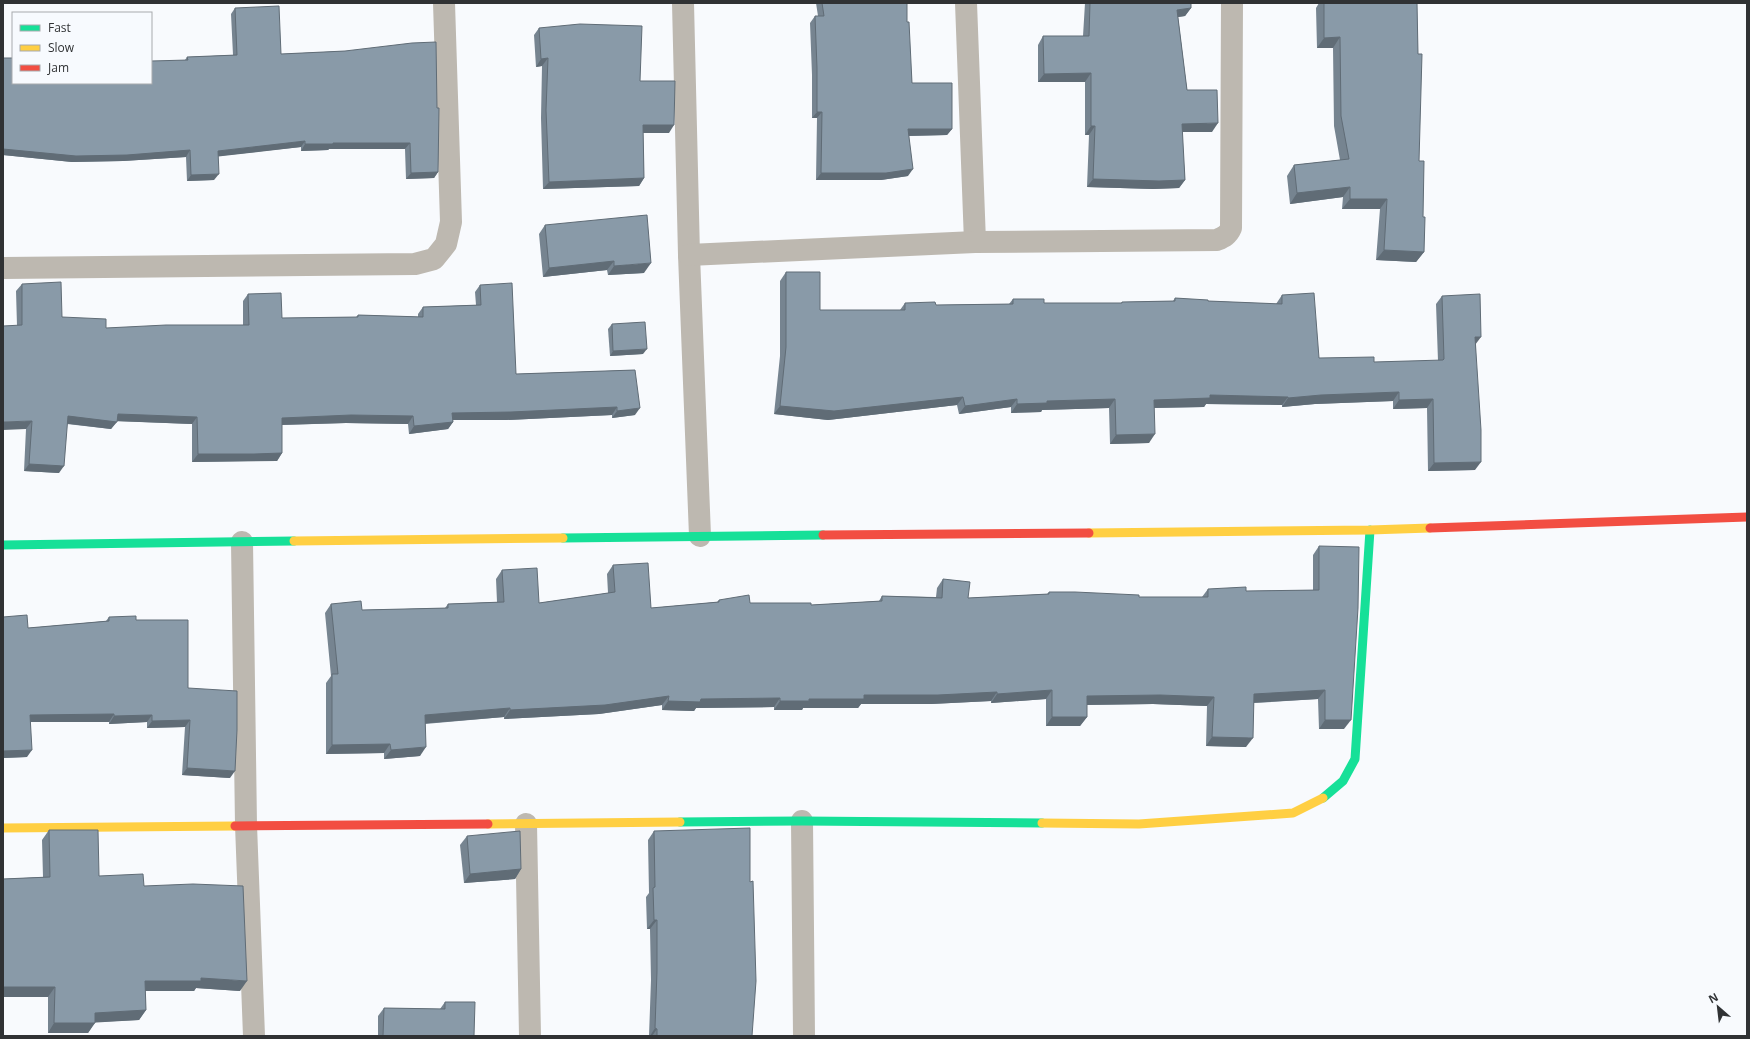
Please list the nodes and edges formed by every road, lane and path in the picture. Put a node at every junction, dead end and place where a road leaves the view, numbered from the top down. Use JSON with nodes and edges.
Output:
{"nodes":[{"id":1,"x":444,"y":3,"type":"edge"},
{"id":2,"x":683,"y":3,"type":"edge"},
{"id":3,"x":966,"y":3,"type":"edge"},
{"id":4,"x":1232,"y":3,"type":"edge"},
{"id":5,"x":975,"y":242,"type":"junction"},
{"id":6,"x":689,"y":254,"type":"junction"},
{"id":7,"x":3,"y":268,"type":"edge"},
{"id":8,"x":1747,"y":517,"type":"edge"},
{"id":9,"x":1370,"y":530,"type":"junction"},
{"id":10,"x":700,"y":536,"type":"junction"},
{"id":11,"x":242,"y":542,"type":"junction"},
{"id":12,"x":3,"y":545,"type":"edge"},
{"id":13,"x":802,"y":821,"type":"junction"},
{"id":14,"x":526,"y":824,"type":"junction"},
{"id":15,"x":246,"y":825,"type":"junction"},
{"id":16,"x":3,"y":828,"type":"edge"},
{"id":17,"x":254,"y":1036,"type":"edge"},
{"id":18,"x":530,"y":1036,"type":"edge"},
{"id":19,"x":804,"y":1036,"type":"edge"}],
"edges":[{"from":1,"to":7,"type":"street"},
{"from":2,"to":6,"type":"street"},
{"from":3,"to":5,"type":"street"},
{"from":4,"to":5,"type":"street"},
{"from":5,"to":6,"type":"street"},
{"from":6,"to":10,"type":"street"},
{"from":8,"to":9,"type":"street"},
{"from":9,"to":10,"type":"street"},
{"from":9,"to":13,"type":"street"},
{"from":10,"to":11,"type":"street"},
{"from":11,"to":12,"type":"street"},
{"from":11,"to":15,"type":"street"},
{"from":13,"to":14,"type":"street"},
{"from":13,"to":19,"type":"street"},
{"from":14,"to":15,"type":"street"},
{"from":14,"to":18,"type":"street"},
{"from":15,"to":16,"type":"street"},
{"from":15,"to":17,"type":"street"}]}
